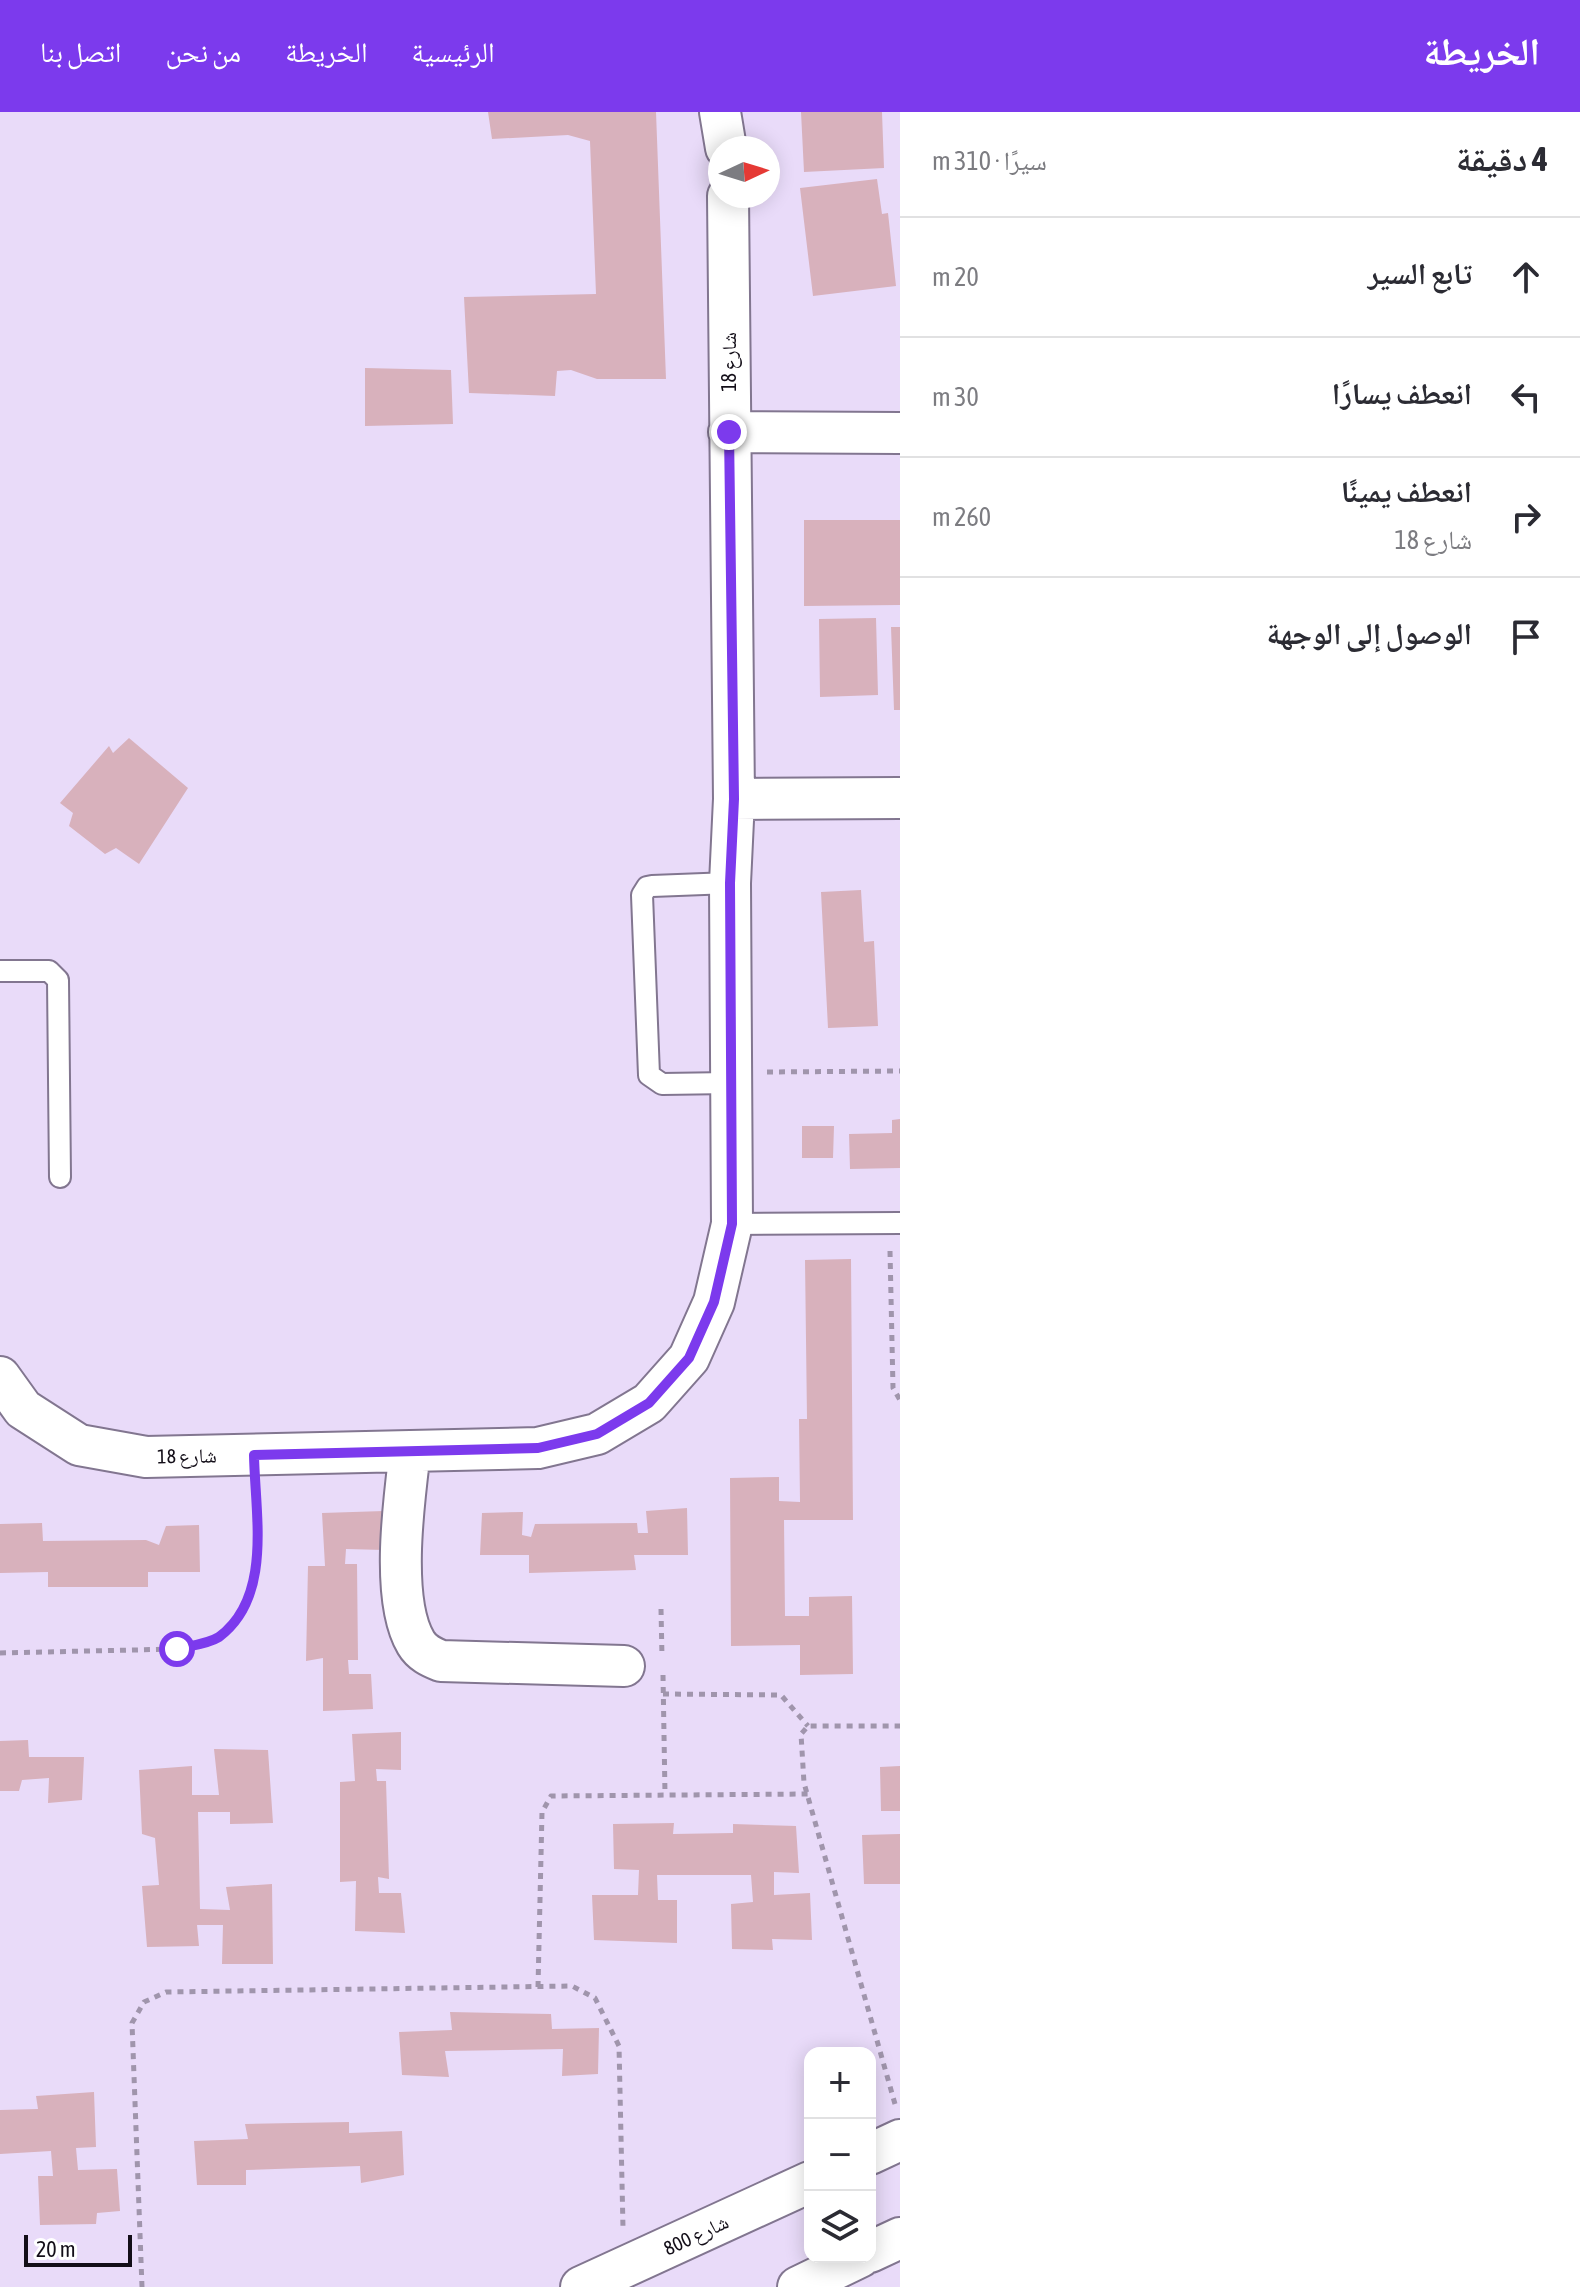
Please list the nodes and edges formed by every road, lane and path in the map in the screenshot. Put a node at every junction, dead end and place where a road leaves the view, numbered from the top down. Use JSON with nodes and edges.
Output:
{"nodes":[{"id":1,"x":720,"y":112,"type":"edge"},
{"id":2,"x":724,"y":136,"type":"edge"},
{"id":3,"x":728,"y":208,"type":"edge"},
{"id":4,"x":729,"y":432,"type":"junction"},
{"id":5,"x":900,"y":433,"type":"edge"},
{"id":6,"x":900,"y":798,"type":"edge"},
{"id":7,"x":734,"y":799,"type":"junction"},
{"id":8,"x":730,"y":883,"type":"junction"},
{"id":9,"x":0,"y":971,"type":"edge"},
{"id":10,"x":900,"y":1071,"type":"edge"},
{"id":11,"x":730,"y":1078,"type":"junction"},
{"id":12,"x":60,"y":1177,"type":"dead end"},
{"id":13,"x":895,"y":1223,"type":"edge"},
{"id":14,"x":732,"y":1224,"type":"junction"},
{"id":15,"x":0,"y":1377,"type":"edge"},
{"id":16,"x":900,"y":1400,"type":"edge"},
{"id":17,"x":410,"y":1451,"type":"junction"},
{"id":18,"x":254,"y":1455,"type":"junction"},
{"id":19,"x":661,"y":1609,"type":"dead end"},
{"id":20,"x":0,"y":1653,"type":"edge"},
{"id":21,"x":624,"y":1666,"type":"dead end"},
{"id":22,"x":663,"y":1694,"type":"junction"},
{"id":23,"x":808,"y":1726,"type":"junction"},
{"id":24,"x":900,"y":1726,"type":"edge"},
{"id":25,"x":665,"y":1794,"type":"junction"},
{"id":26,"x":808,"y":1794,"type":"junction"},
{"id":27,"x":538,"y":1987,"type":"junction"},
{"id":28,"x":898,"y":2123,"type":"edge"},
{"id":29,"x":876,"y":2147,"type":"edge"},
{"id":30,"x":804,"y":2185,"type":"edge"},
{"id":31,"x":900,"y":2238,"type":"edge"},
{"id":32,"x":876,"y":2249,"type":"edge"},
{"id":33,"x":848,"y":2263,"type":"edge"},
{"id":34,"x":624,"y":2269,"type":"junction"},
{"id":35,"x":142,"y":2287,"type":"edge"},
{"id":36,"x":581,"y":2287,"type":"edge"},
{"id":37,"x":798,"y":2287,"type":"edge"}],
"edges":[{"from":1,"to":2,"type":"street"},
{"from":3,"to":4,"type":"street","name":"شارع 18"},
{"from":4,"to":5,"type":"street"},
{"from":4,"to":7,"type":"street","name":"شارع 18"},
{"from":6,"to":7,"type":"street"},
{"from":7,"to":8,"type":"street","name":"شارع 18"},
{"from":8,"to":11,"type":"street","name":"شارع 18"},
{"from":8,"to":11,"type":"lane"},
{"from":9,"to":12,"type":"lane"},
{"from":10,"to":11,"type":"path"},
{"from":11,"to":14,"type":"street","name":"شارع 18"},
{"from":13,"to":14,"type":"lane"},
{"from":13,"to":16,"type":"path"},
{"from":14,"to":17,"type":"street","name":"شارع 18"},
{"from":15,"to":18,"type":"street","name":"شارع 18"},
{"from":17,"to":18,"type":"street","name":"شارع 18"},
{"from":17,"to":21,"type":"street"},
{"from":18,"to":20,"type":"path"},
{"from":19,"to":22,"type":"path"},
{"from":22,"to":23,"type":"path"},
{"from":22,"to":25,"type":"path"},
{"from":23,"to":24,"type":"path"},
{"from":23,"to":26,"type":"path"},
{"from":25,"to":26,"type":"path"},
{"from":25,"to":27,"type":"path"},
{"from":26,"to":28,"type":"path"},
{"from":27,"to":34,"type":"path"},
{"from":27,"to":35,"type":"path"},
{"from":28,"to":29,"type":"street"},
{"from":30,"to":34,"type":"street","name":"شارع 800"},
{"from":31,"to":32,"type":"street"},
{"from":33,"to":37,"type":"street"},
{"from":34,"to":36,"type":"street","name":"شارع 800"}]}
